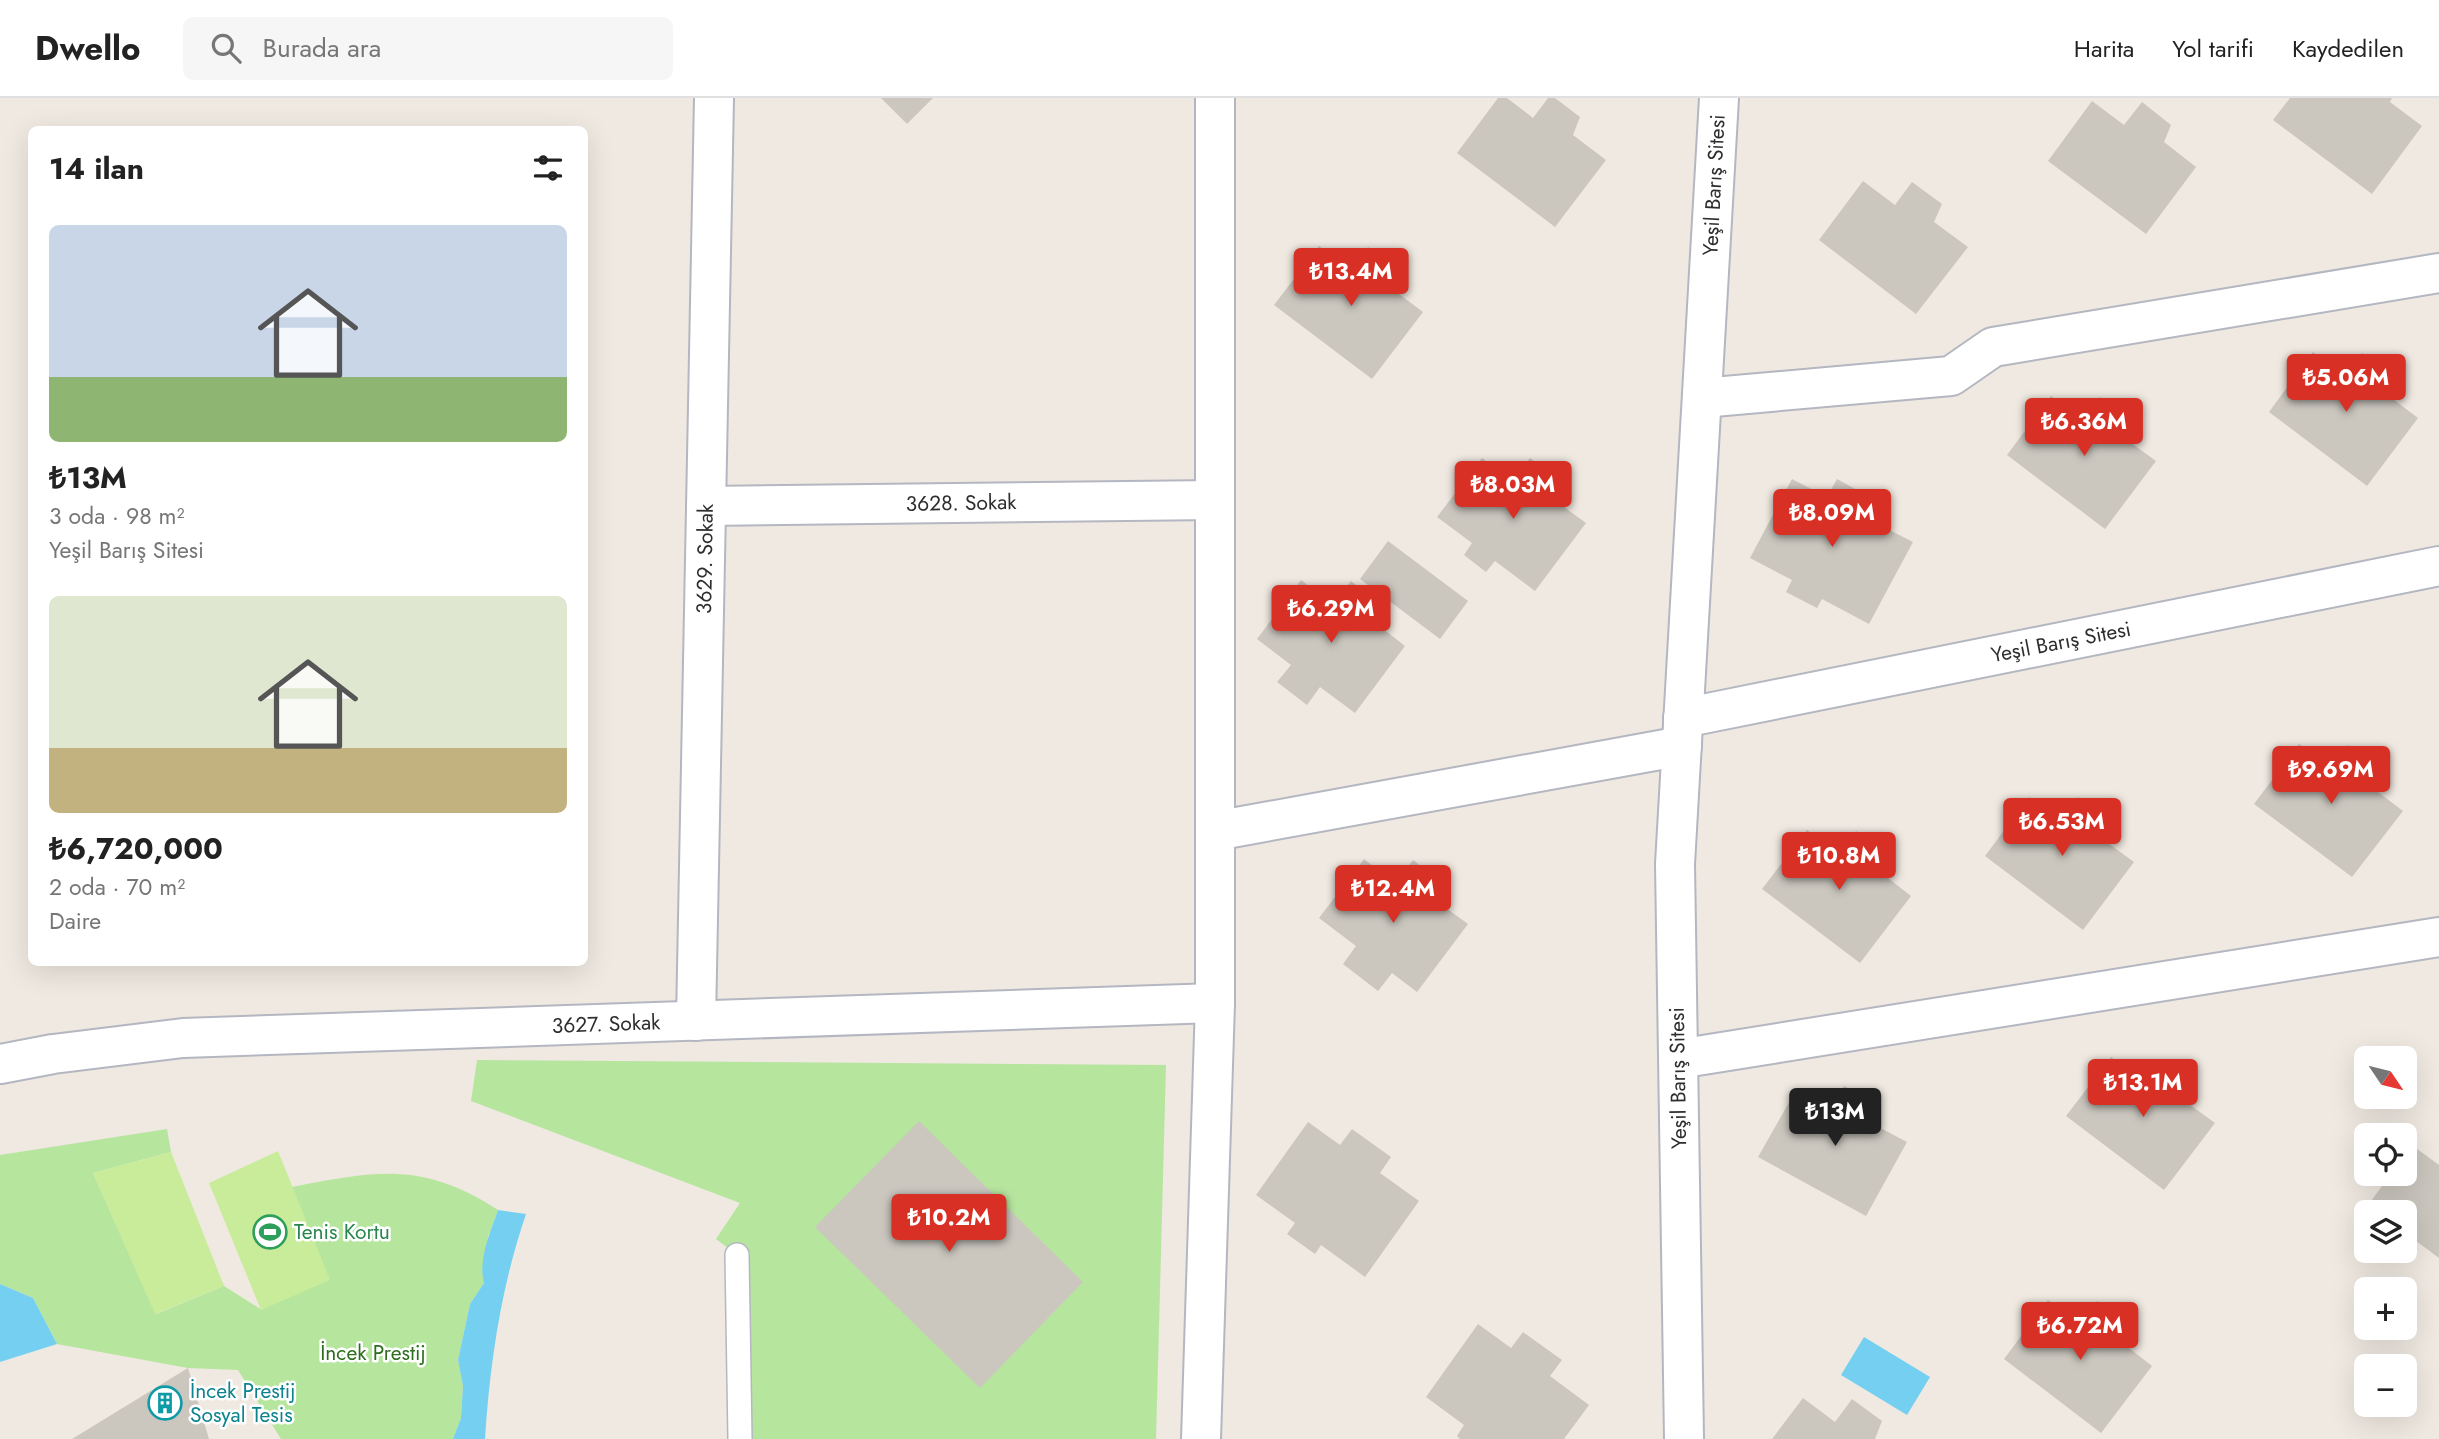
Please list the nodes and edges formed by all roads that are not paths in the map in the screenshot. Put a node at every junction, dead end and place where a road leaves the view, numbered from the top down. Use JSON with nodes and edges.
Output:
{"nodes":[{"id":1,"x":714,"y":98,"type":"edge"},
{"id":2,"x":1214,"y":98,"type":"edge"},
{"id":3,"x":1719,"y":98,"type":"edge"},
{"id":4,"x":2439,"y":273,"type":"edge"},
{"id":5,"x":1702,"y":398,"type":"junction"},
{"id":6,"x":1215,"y":500,"type":"junction"},
{"id":7,"x":706,"y":506,"type":"junction"},
{"id":8,"x":2439,"y":566,"type":"edge"},
{"id":9,"x":1683,"y":732,"type":"junction"},
{"id":10,"x":1215,"y":831,"type":"junction"},
{"id":11,"x":2439,"y":937,"type":"edge"},
{"id":12,"x":1215,"y":1003,"type":"junction"},
{"id":13,"x":696,"y":1021,"type":"junction"},
{"id":14,"x":1678,"y":1059,"type":"junction"},
{"id":15,"x":0,"y":1064,"type":"edge"},
{"id":16,"x":737,"y":1255,"type":"dead end"},
{"id":17,"x":740,"y":1439,"type":"edge"},
{"id":18,"x":1201,"y":1439,"type":"edge"},
{"id":19,"x":1684,"y":1439,"type":"edge"}],
"edges":[{"from":1,"to":7,"type":"street","name":"3629. Sokak"},
{"from":2,"to":6,"type":"street"},
{"from":3,"to":5,"type":"street","name":"Yeşil Barış Sitesi"},
{"from":4,"to":5,"type":"street"},
{"from":5,"to":9,"type":"street","name":"Yeşil Barış Sitesi"},
{"from":6,"to":7,"type":"street","name":"3628. Sokak"},
{"from":6,"to":10,"type":"street"},
{"from":7,"to":13,"type":"street","name":"3629. Sokak"},
{"from":8,"to":9,"type":"street","name":"Yeşil Barış Sitesi"},
{"from":9,"to":10,"type":"street"},
{"from":9,"to":14,"type":"street","name":"Yeşil Barış Sitesi"},
{"from":10,"to":12,"type":"street"},
{"from":11,"to":14,"type":"street"},
{"from":12,"to":13,"type":"street","name":"3627. Sokak"},
{"from":12,"to":18,"type":"street"},
{"from":13,"to":15,"type":"street","name":"3627. Sokak"},
{"from":14,"to":19,"type":"street","name":"Yeşil Barış Sitesi"},
{"from":16,"to":17,"type":"lane"}]}
